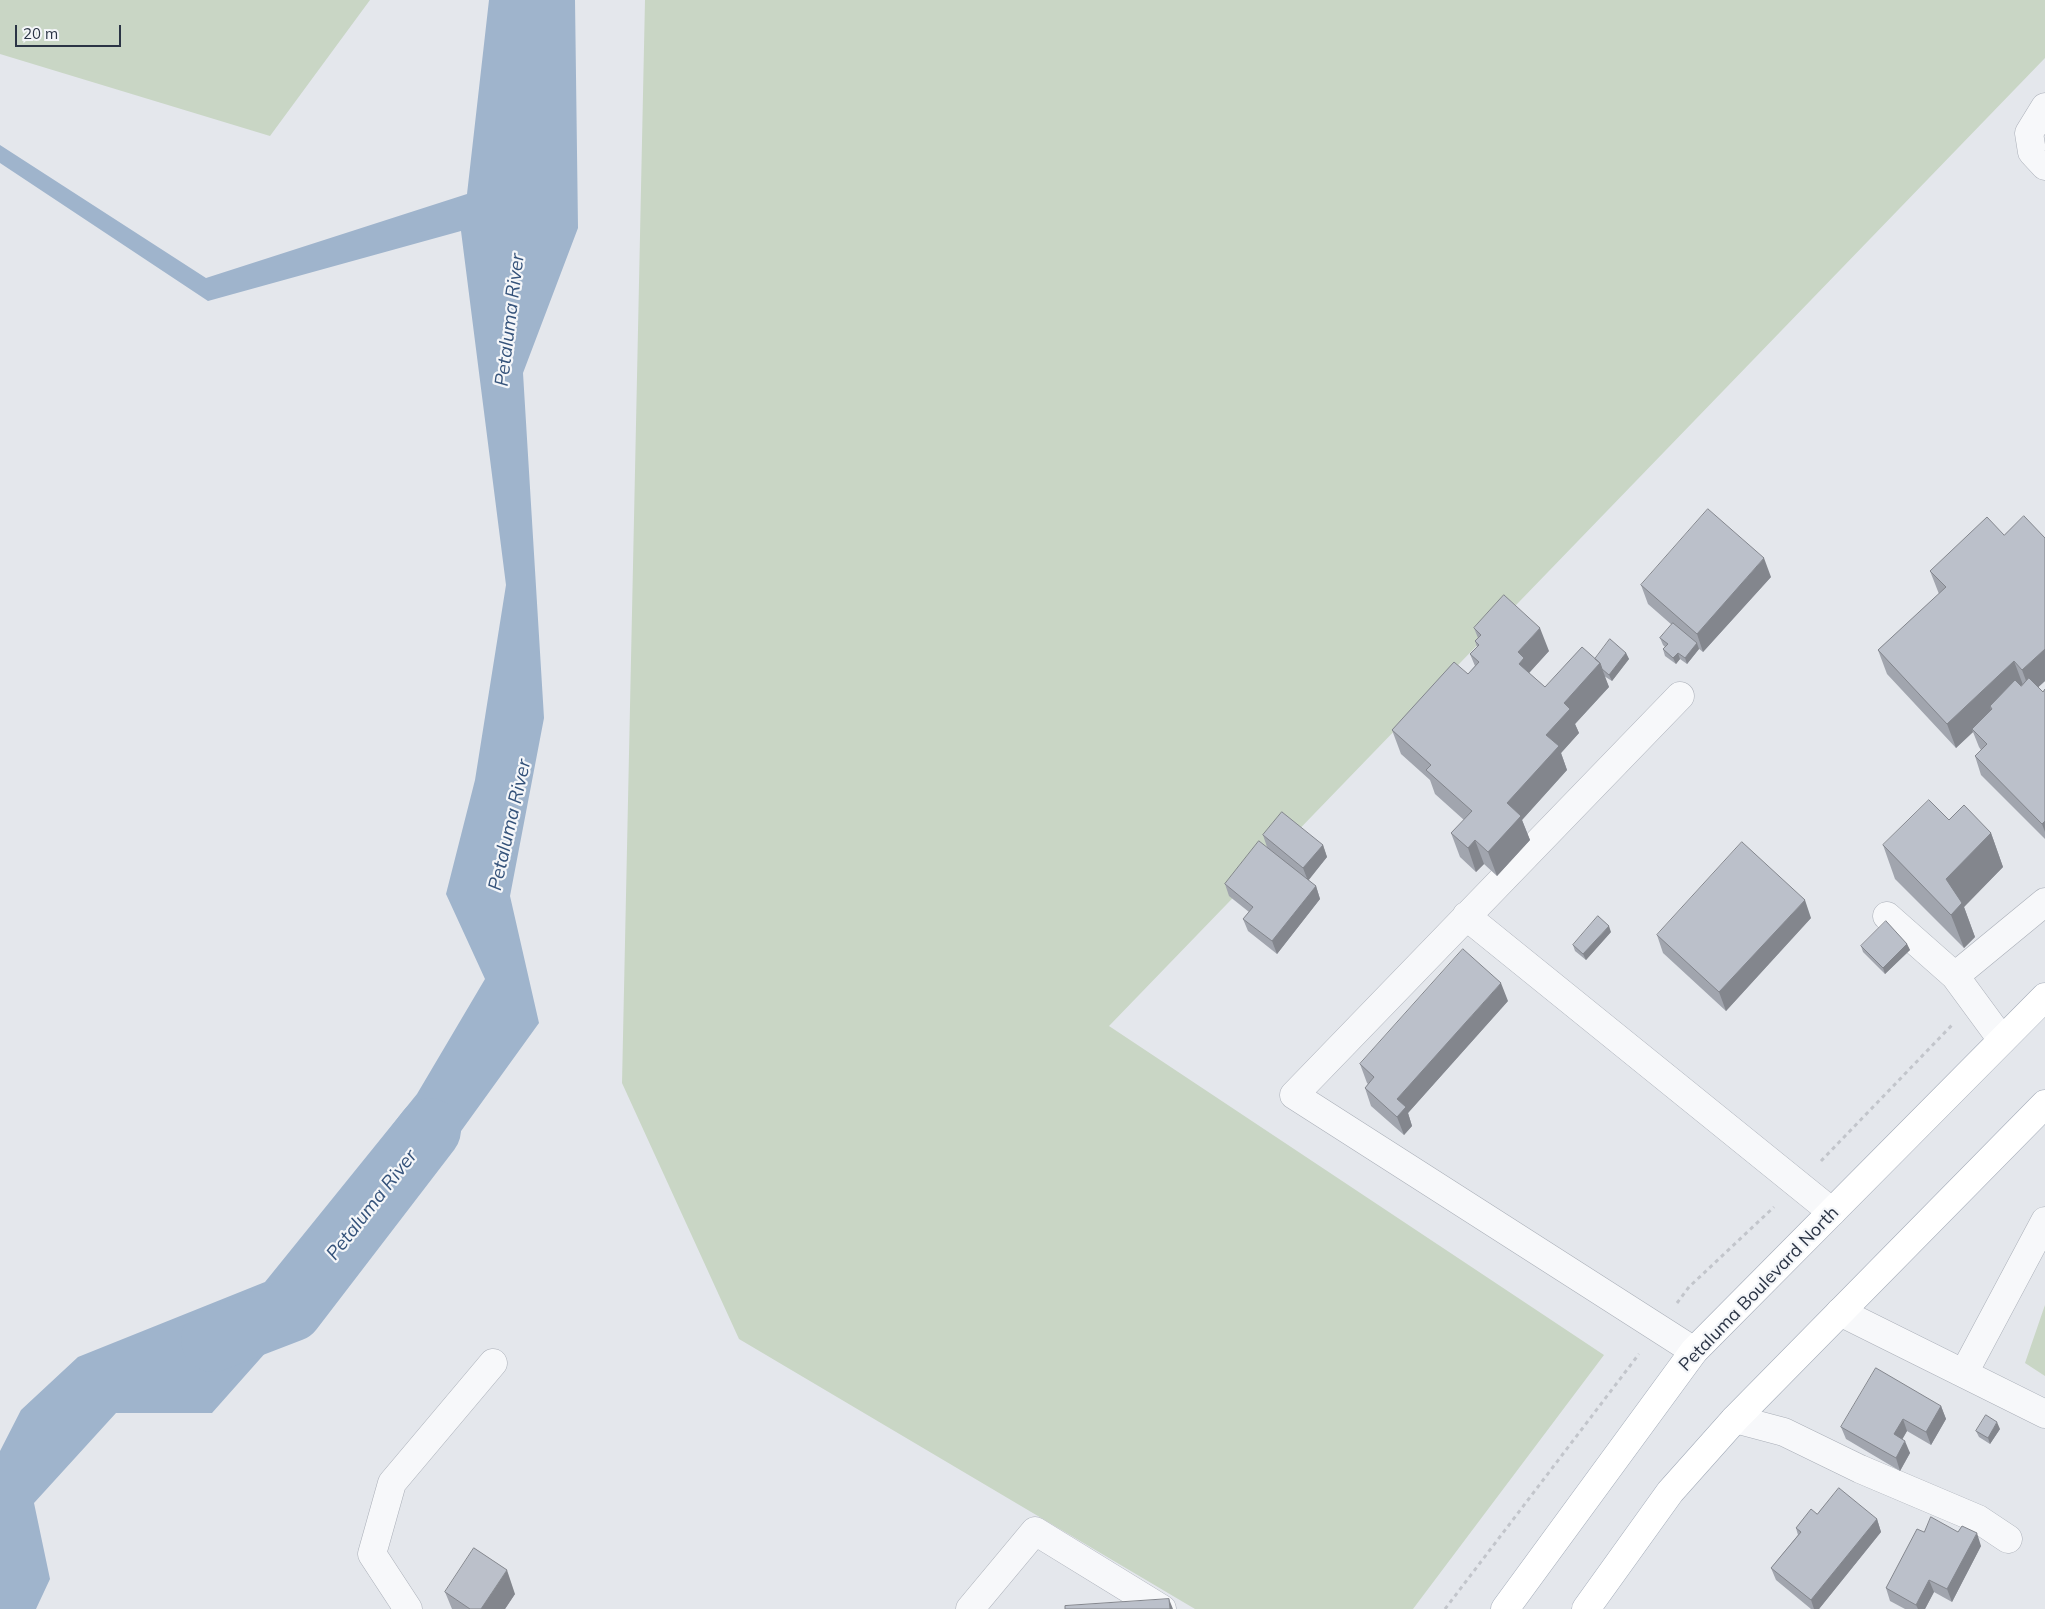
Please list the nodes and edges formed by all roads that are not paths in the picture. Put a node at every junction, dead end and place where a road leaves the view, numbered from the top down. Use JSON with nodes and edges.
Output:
{"nodes":[{"id":1,"x":2045,"y":107,"type":"edge"},
{"id":2,"x":2045,"y":166,"type":"edge"},
{"id":3,"x":1680,"y":696,"type":"dead end"},
{"id":4,"x":2045,"y":902,"type":"edge"},
{"id":5,"x":1466,"y":916,"type":"junction"},
{"id":6,"x":1887,"y":916,"type":"dead end"},
{"id":7,"x":1955,"y":976,"type":"junction"},
{"id":8,"x":2045,"y":997,"type":"edge"},
{"id":9,"x":2002,"y":1040,"type":"junction"},
{"id":10,"x":2045,"y":1104,"type":"edge"},
{"id":11,"x":1832,"y":1212,"type":"junction"},
{"id":12,"x":2045,"y":1221,"type":"edge"},
{"id":13,"x":1840,"y":1312,"type":"junction"},
{"id":14,"x":1694,"y":1351,"type":"junction"},
{"id":15,"x":493,"y":1363,"type":"dead end"},
{"id":16,"x":1964,"y":1373,"type":"junction"},
{"id":17,"x":2045,"y":1414,"type":"edge"},
{"id":18,"x":1735,"y":1418,"type":"junction"},
{"id":19,"x":2008,"y":1539,"type":"dead end"},
{"id":20,"x":408,"y":1609,"type":"edge"},
{"id":21,"x":970,"y":1609,"type":"edge"},
{"id":22,"x":1162,"y":1609,"type":"edge"},
{"id":23,"x":1505,"y":1609,"type":"edge"},
{"id":24,"x":1586,"y":1609,"type":"edge"}],
"edges":[{"from":1,"to":2,"type":"lane"},
{"from":3,"to":5,"type":"lane"},
{"from":4,"to":7,"type":"lane"},
{"from":5,"to":11,"type":"lane"},
{"from":5,"to":14,"type":"lane"},
{"from":6,"to":7,"type":"lane"},
{"from":7,"to":9,"type":"lane"},
{"from":8,"to":9,"type":"main road","name":"Petaluma Boulevard North"},
{"from":9,"to":11,"type":"main road","name":"Petaluma Boulevard North"},
{"from":10,"to":13,"type":"main road"},
{"from":11,"to":14,"type":"main road","name":"Petaluma Boulevard North"},
{"from":12,"to":16,"type":"lane"},
{"from":13,"to":16,"type":"lane"},
{"from":13,"to":18,"type":"main road"},
{"from":14,"to":23,"type":"main road","name":"Petaluma Boulevard North"},
{"from":15,"to":20,"type":"lane"},
{"from":16,"to":17,"type":"lane"},
{"from":18,"to":19,"type":"lane"},
{"from":18,"to":24,"type":"main road"},
{"from":21,"to":22,"type":"lane"}]}
